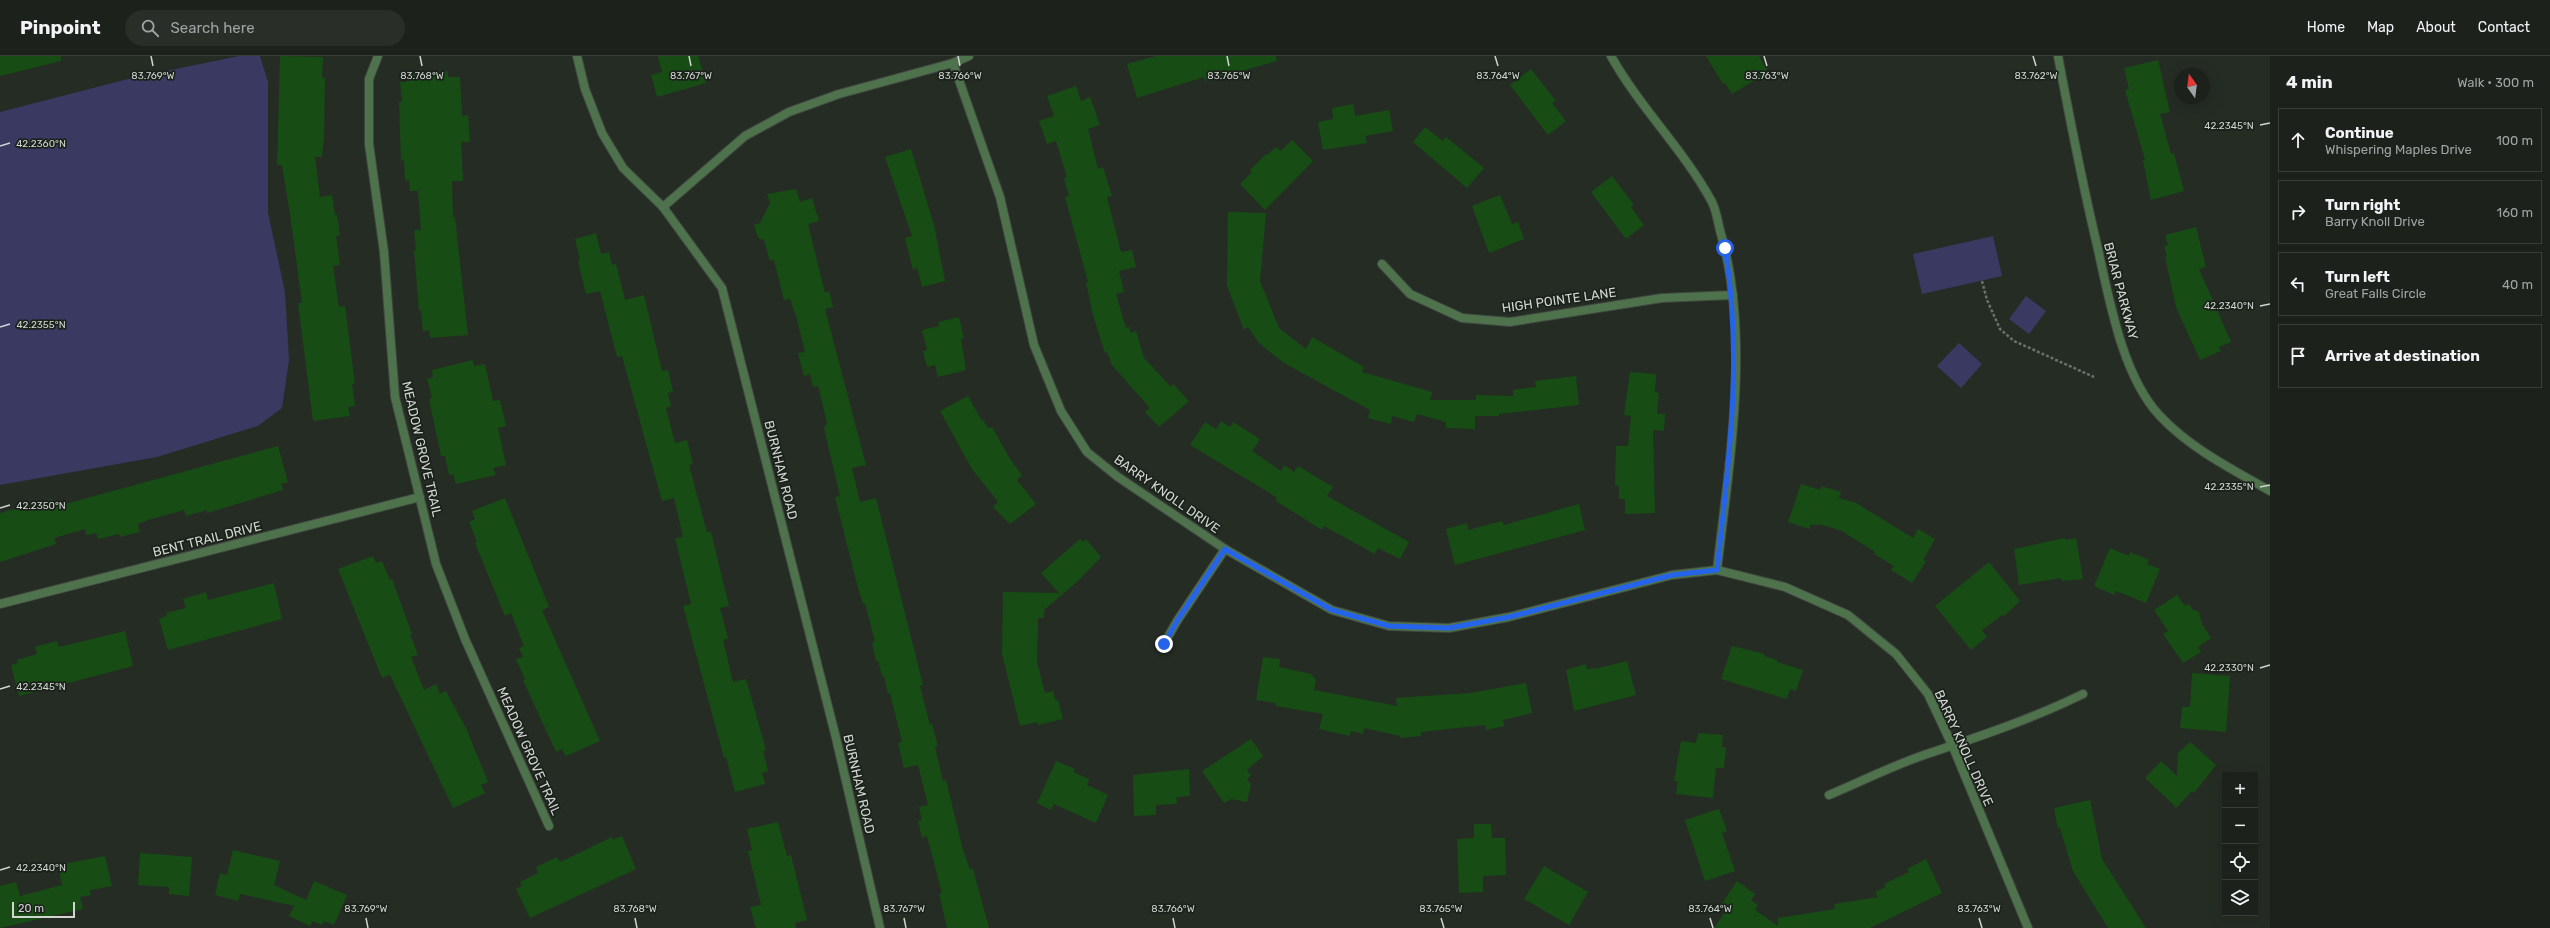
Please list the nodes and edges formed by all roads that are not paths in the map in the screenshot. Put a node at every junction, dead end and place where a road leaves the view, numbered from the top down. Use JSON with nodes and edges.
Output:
{"nodes":[{"id":1,"x":378,"y":56,"type":"edge"},
{"id":2,"x":577,"y":56,"type":"edge"},
{"id":3,"x":969,"y":56,"type":"edge"},
{"id":4,"x":1611,"y":56,"type":"edge"},
{"id":5,"x":2058,"y":56,"type":"edge"},
{"id":6,"x":953,"y":63,"type":"junction"},
{"id":7,"x":663,"y":207,"type":"junction"},
{"id":8,"x":1382,"y":264,"type":"dead end"},
{"id":9,"x":1733,"y":295,"type":"junction"},
{"id":10,"x":2270,"y":491,"type":"edge"},
{"id":11,"x":420,"y":497,"type":"junction"},
{"id":12,"x":1225,"y":549,"type":"junction"},
{"id":13,"x":1717,"y":570,"type":"junction"},
{"id":14,"x":0,"y":604,"type":"edge"},
{"id":15,"x":1164,"y":644,"type":"dead end"},
{"id":16,"x":2083,"y":694,"type":"dead end"},
{"id":17,"x":1953,"y":747,"type":"junction"},
{"id":18,"x":1829,"y":795,"type":"dead end"},
{"id":19,"x":550,"y":826,"type":"dead end"},
{"id":20,"x":880,"y":928,"type":"edge"},
{"id":21,"x":2028,"y":928,"type":"edge"}],
"edges":[{"from":1,"to":11,"type":"street","name":"MEADOW GROVE TRAIL"},
{"from":2,"to":7,"type":"street","name":"BURNHAM ROAD"},
{"from":3,"to":6,"type":"street"},
{"from":4,"to":9,"type":"street"},
{"from":5,"to":10,"type":"street","name":"BRIAR PARKWAY"},
{"from":6,"to":7,"type":"street"},
{"from":6,"to":12,"type":"street","name":"BARRY KNOLL DRIVE"},
{"from":7,"to":20,"type":"street","name":"BURNHAM ROAD"},
{"from":8,"to":9,"type":"street","name":"HIGH POINTE LANE"},
{"from":9,"to":13,"type":"street"},
{"from":11,"to":14,"type":"street","name":"BENT TRAIL DRIVE"},
{"from":11,"to":19,"type":"street","name":"MEADOW GROVE TRAIL"},
{"from":12,"to":13,"type":"street","name":"BARRY KNOLL DRIVE"},
{"from":12,"to":15,"type":"street"},
{"from":13,"to":17,"type":"street","name":"BARRY KNOLL DRIVE"},
{"from":16,"to":17,"type":"street"},
{"from":17,"to":18,"type":"street"},
{"from":17,"to":21,"type":"street","name":"BARRY KNOLL DRIVE"}]}
